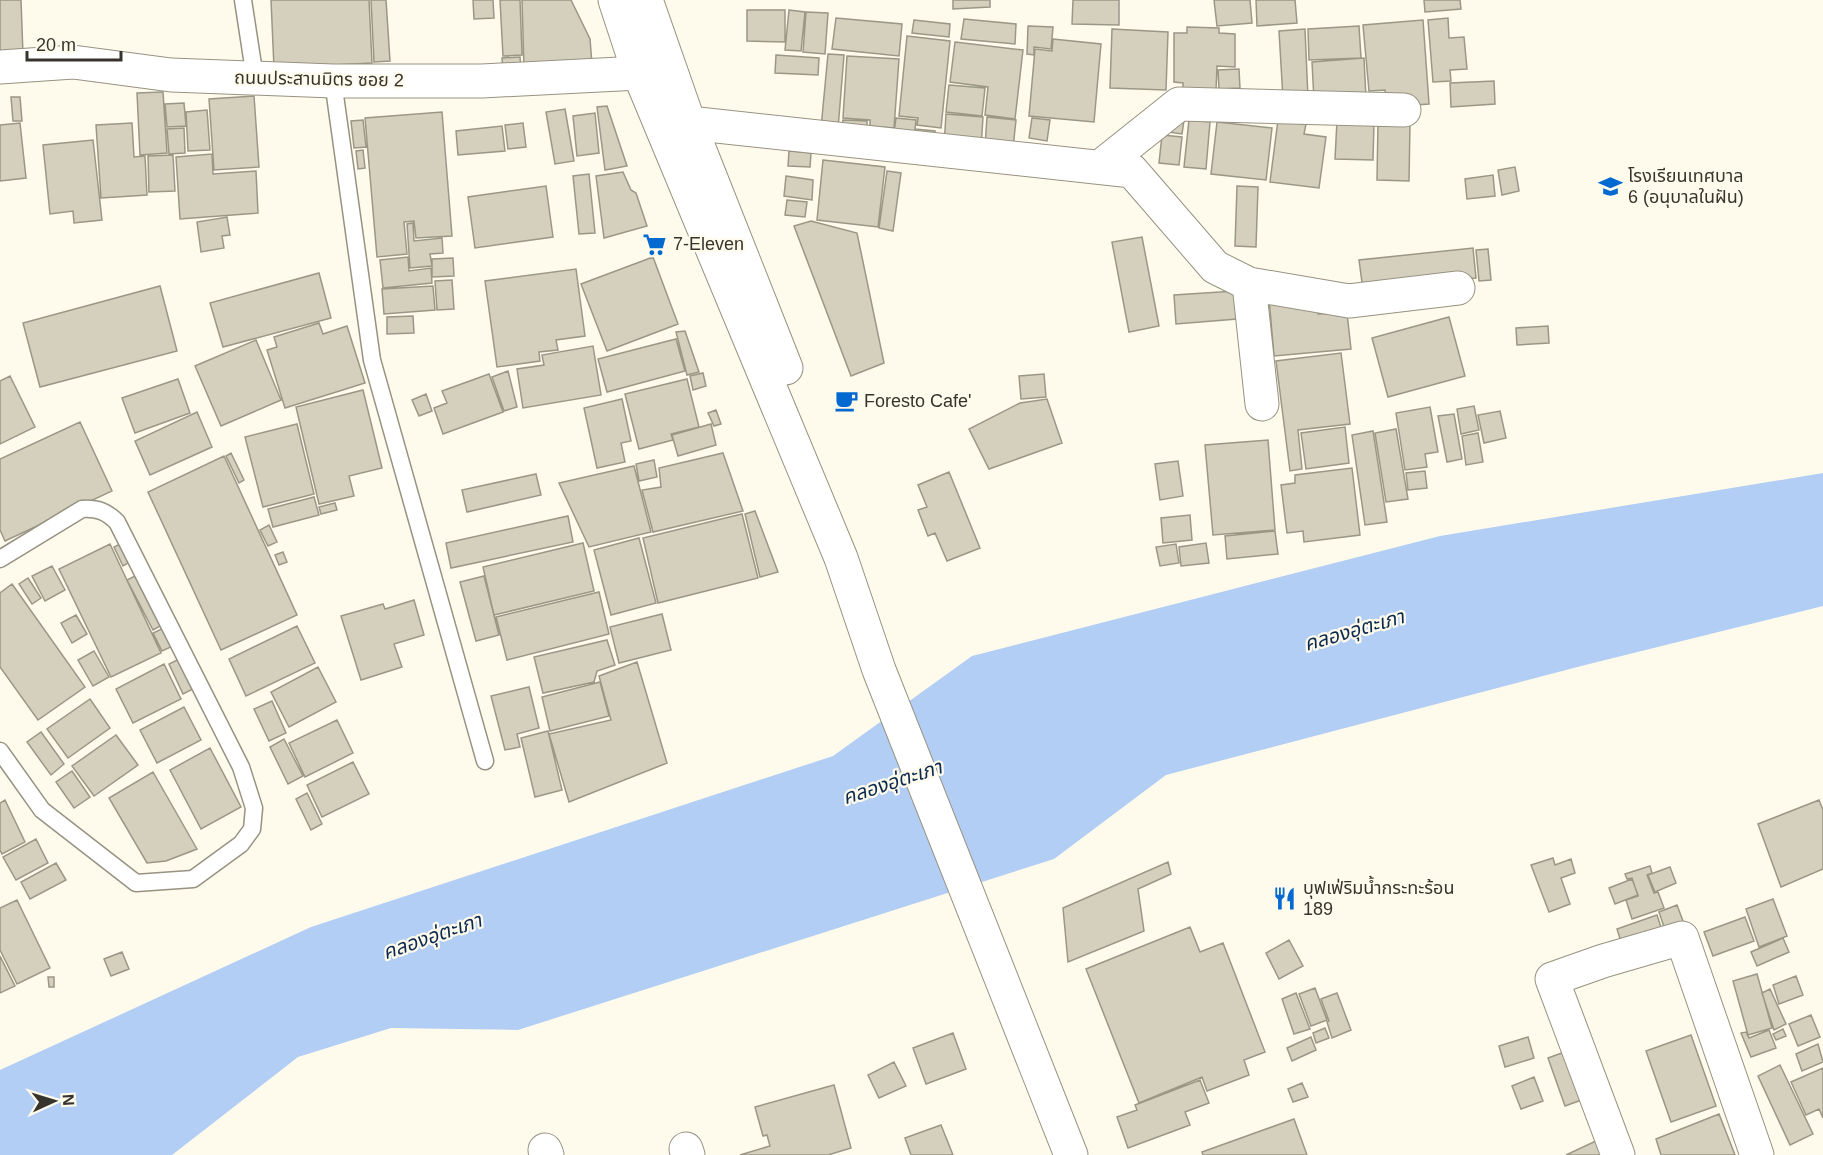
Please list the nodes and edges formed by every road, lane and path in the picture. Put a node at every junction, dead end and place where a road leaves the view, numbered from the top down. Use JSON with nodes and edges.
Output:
{"nodes":[{"id":1,"x":243,"y":0,"type":"edge"},
{"id":2,"x":615,"y":0,"type":"edge"},
{"id":3,"x":646,"y":0,"type":"edge"},
{"id":4,"x":0,"y":67,"type":"edge"},
{"id":5,"x":639,"y":73,"type":"junction"},
{"id":6,"x":255,"y":78,"type":"junction"},
{"id":7,"x":333,"y":81,"type":"junction"},
{"id":8,"x":1404,"y":110,"type":"dead end"},
{"id":9,"x":689,"y":123,"type":"junction"},
{"id":10,"x":1100,"y":168,"type":"junction"},
{"id":11,"x":1249,"y":284,"type":"junction"},
{"id":12,"x":1458,"y":288,"type":"dead end"},
{"id":13,"x":1262,"y":404,"type":"dead end"},
{"id":14,"x":849,"y":553,"type":"junction"},
{"id":15,"x":0,"y":559,"type":"edge"},
{"id":16,"x":0,"y":752,"type":"edge"},
{"id":17,"x":485,"y":762,"type":"dead end"},
{"id":18,"x":1071,"y":1155,"type":"edge"},
{"id":19,"x":1618,"y":1155,"type":"edge"},
{"id":20,"x":1757,"y":1155,"type":"edge"}],
"edges":[{"from":1,"to":6,"type":"lane"},
{"from":2,"to":5,"type":"street"},
{"from":3,"to":9,"type":"street"},
{"from":4,"to":6,"type":"street","name":"ถนนประสานมิตร ซอย 2"},
{"from":5,"to":7,"type":"street","name":"ถนนประสานมิตร ซอย 2"},
{"from":5,"to":14,"type":"street"},
{"from":6,"to":7,"type":"street","name":"ถนนประสานมิตร ซอย 2"},
{"from":7,"to":17,"type":"lane"},
{"from":8,"to":10,"type":"street"},
{"from":9,"to":10,"type":"street"},
{"from":9,"to":14,"type":"street"},
{"from":10,"to":11,"type":"street"},
{"from":11,"to":12,"type":"street"},
{"from":11,"to":13,"type":"street"},
{"from":14,"to":18,"type":"street"},
{"from":15,"to":16,"type":"lane"},
{"from":19,"to":20,"type":"street"}]}
